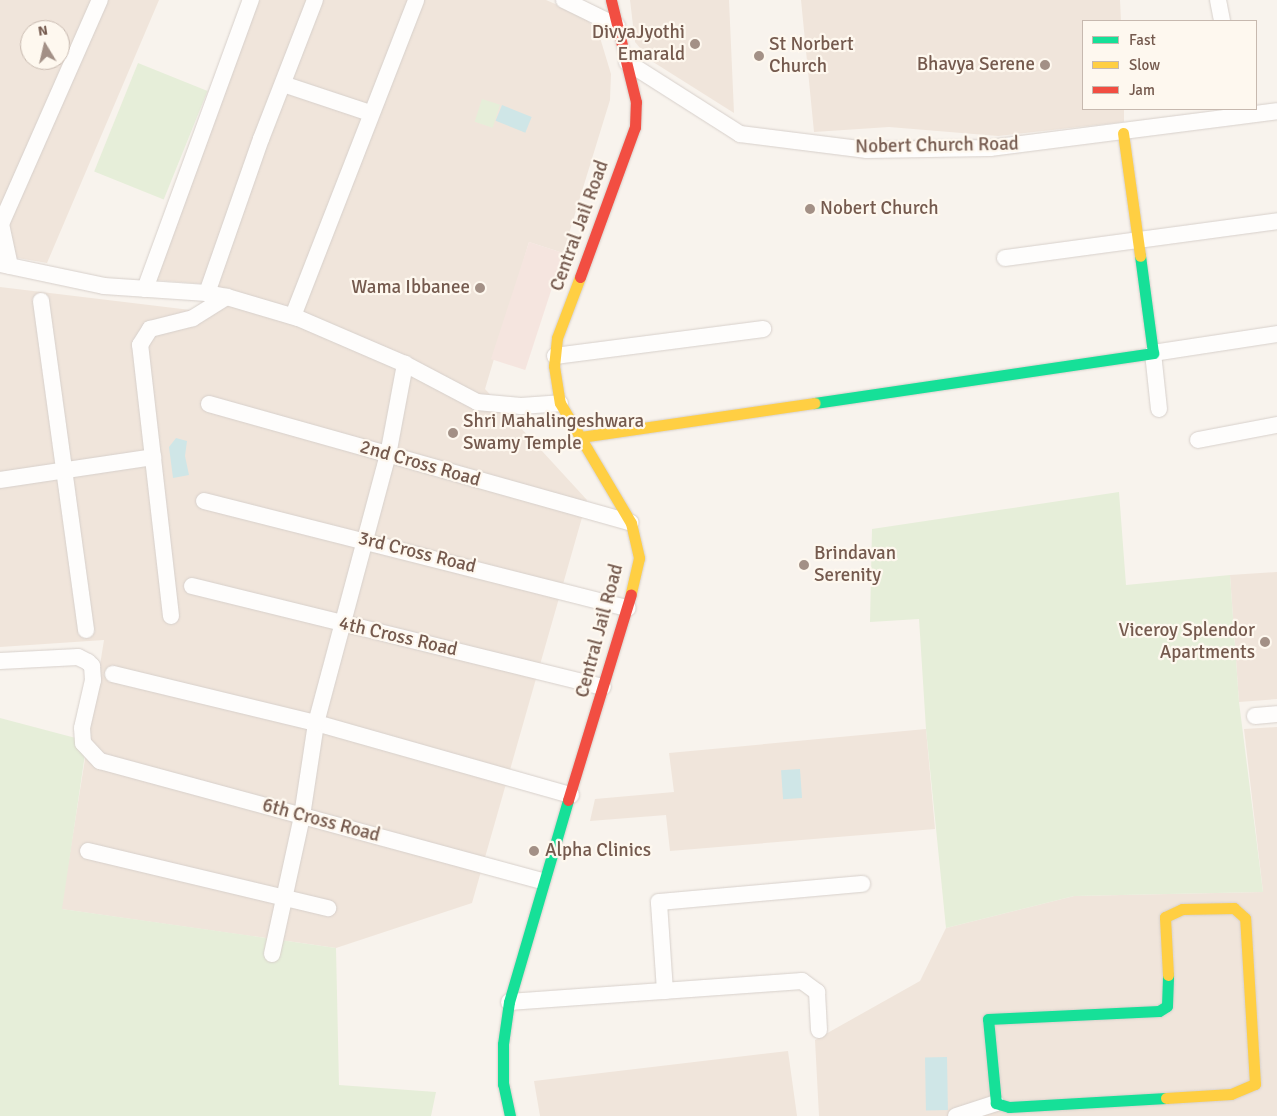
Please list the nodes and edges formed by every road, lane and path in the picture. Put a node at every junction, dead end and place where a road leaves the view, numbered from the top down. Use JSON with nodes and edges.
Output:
{"nodes":[{"id":1,"x":100,"y":0,"type":"edge"},
{"id":2,"x":251,"y":0,"type":"edge"},
{"id":3,"x":315,"y":0,"type":"edge"},
{"id":4,"x":416,"y":0,"type":"edge"},
{"id":5,"x":564,"y":0,"type":"edge"},
{"id":6,"x":611,"y":0,"type":"edge"},
{"id":7,"x":1218,"y":0,"type":"edge"},
{"id":8,"x":1222,"y":20,"type":"edge"},
{"id":9,"x":617,"y":26,"type":"junction"},
{"id":10,"x":627,"y":62,"type":"junction"},
{"id":11,"x":283,"y":84,"type":"junction"},
{"id":12,"x":1277,"y":111,"type":"edge"},
{"id":13,"x":370,"y":113,"type":"junction"},
{"id":14,"x":1237,"y":113,"type":"edge"},
{"id":15,"x":1123,"y":133,"type":"junction"},
{"id":16,"x":1277,"y":221,"type":"edge"},
{"id":17,"x":1136,"y":239,"type":"junction"},
{"id":18,"x":1005,"y":258,"type":"dead end"},
{"id":19,"x":5,"y":265,"type":"edge"},
{"id":20,"x":145,"y":289,"type":"junction"},
{"id":21,"x":207,"y":293,"type":"junction"},
{"id":22,"x":227,"y":297,"type":"junction"},
{"id":23,"x":41,"y":301,"type":"dead end"},
{"id":24,"x":293,"y":316,"type":"junction"},
{"id":25,"x":763,"y":329,"type":"dead end"},
{"id":26,"x":1277,"y":334,"type":"edge"},
{"id":27,"x":1153,"y":353,"type":"junction"},
{"id":28,"x":554,"y":356,"type":"junction"},
{"id":29,"x":405,"y":364,"type":"junction"},
{"id":30,"x":560,"y":403,"type":"junction"},
{"id":31,"x":209,"y":404,"type":"dead end"},
{"id":32,"x":1159,"y":408,"type":"dead end"},
{"id":33,"x":1277,"y":426,"type":"edge"},
{"id":34,"x":581,"y":437,"type":"junction"},
{"id":35,"x":1198,"y":440,"type":"dead end"},
{"id":36,"x":388,"y":455,"type":"junction"},
{"id":37,"x":153,"y":457,"type":"junction"},
{"id":38,"x":64,"y":470,"type":"junction"},
{"id":39,"x":0,"y":480,"type":"edge"},
{"id":40,"x":204,"y":501,"type":"dead end"},
{"id":41,"x":632,"y":523,"type":"junction"},
{"id":42,"x":367,"y":540,"type":"junction"},
{"id":43,"x":192,"y":586,"type":"dead end"},
{"id":44,"x":628,"y":608,"type":"junction"},
{"id":45,"x":171,"y":616,"type":"dead end"},
{"id":46,"x":340,"y":624,"type":"junction"},
{"id":47,"x":86,"y":630,"type":"dead end"},
{"id":48,"x":0,"y":661,"type":"edge"},
{"id":49,"x":113,"y":674,"type":"dead end"},
{"id":50,"x":604,"y":687,"type":"junction"},
{"id":51,"x":1277,"y":714,"type":"edge"},
{"id":52,"x":1254,"y":716,"type":"dead end"},
{"id":53,"x":316,"y":723,"type":"junction"},
{"id":54,"x":571,"y":795,"type":"junction"},
{"id":55,"x":302,"y":816,"type":"junction"},
{"id":56,"x":88,"y":851,"type":"dead end"},
{"id":57,"x":542,"y":881,"type":"junction"},
{"id":58,"x":862,"y":884,"type":"dead end"},
{"id":59,"x":284,"y":896,"type":"junction"},
{"id":60,"x":328,"y":908,"type":"dead end"},
{"id":61,"x":272,"y":954,"type":"dead end"},
{"id":62,"x":665,"y":991,"type":"junction"},
{"id":63,"x":510,"y":1002,"type":"junction"},
{"id":64,"x":819,"y":1030,"type":"dead end"},
{"id":65,"x":996,"y":1103,"type":"junction"},
{"id":66,"x":510,"y":1116,"type":"edge"},
{"id":67,"x":956,"y":1116,"type":"edge"}],
"edges":[{"from":1,"to":19,"type":"street"},
{"from":2,"to":20,"type":"street"},
{"from":3,"to":11,"type":"street"},
{"from":4,"to":13,"type":"street"},
{"from":5,"to":9,"type":"street"},
{"from":6,"to":9,"type":"street","name":"Central Jail Road"},
{"from":7,"to":8,"type":"street"},
{"from":9,"to":10,"type":"street","name":"Central Jail Road"},
{"from":10,"to":15,"type":"street","name":"Nobert Church Road"},
{"from":10,"to":28,"type":"street","name":"Central Jail Road"},
{"from":11,"to":13,"type":"street"},
{"from":11,"to":21,"type":"street"},
{"from":12,"to":14,"type":"street","name":"Nobert Church Road"},
{"from":13,"to":24,"type":"street"},
{"from":14,"to":15,"type":"street","name":"Nobert Church Road"},
{"from":15,"to":17,"type":"street"},
{"from":16,"to":17,"type":"street"},
{"from":17,"to":18,"type":"street"},
{"from":17,"to":27,"type":"street"},
{"from":19,"to":20,"type":"street"},
{"from":20,"to":21,"type":"street"},
{"from":21,"to":22,"type":"street"},
{"from":22,"to":24,"type":"street"},
{"from":22,"to":37,"type":"street"},
{"from":23,"to":38,"type":"street"},
{"from":24,"to":29,"type":"street"},
{"from":25,"to":28,"type":"street"},
{"from":26,"to":27,"type":"street"},
{"from":27,"to":32,"type":"street"},
{"from":27,"to":34,"type":"street"},
{"from":28,"to":30,"type":"street","name":"Central Jail Road"},
{"from":29,"to":30,"type":"street"},
{"from":29,"to":36,"type":"street"},
{"from":30,"to":34,"type":"street","name":"Central Jail Road"},
{"from":31,"to":36,"type":"street","name":"2nd Cross Road"},
{"from":33,"to":35,"type":"street"},
{"from":34,"to":41,"type":"street","name":"Central Jail Road"},
{"from":36,"to":41,"type":"street","name":"2nd Cross Road"},
{"from":36,"to":42,"type":"street"},
{"from":37,"to":38,"type":"street"},
{"from":37,"to":45,"type":"street"},
{"from":38,"to":39,"type":"street"},
{"from":38,"to":47,"type":"street"},
{"from":40,"to":42,"type":"street","name":"3rd Cross Road"},
{"from":41,"to":44,"type":"street","name":"Central Jail Road"},
{"from":42,"to":44,"type":"street","name":"3rd Cross Road"},
{"from":42,"to":46,"type":"street"},
{"from":43,"to":46,"type":"street","name":"4th Cross Road"},
{"from":44,"to":50,"type":"street","name":"Central Jail Road"},
{"from":46,"to":50,"type":"street","name":"4th Cross Road"},
{"from":46,"to":53,"type":"street"},
{"from":48,"to":55,"type":"street","name":"6th Cross Road"},
{"from":49,"to":53,"type":"street"},
{"from":50,"to":54,"type":"street","name":"Central Jail Road"},
{"from":51,"to":52,"type":"street"},
{"from":53,"to":54,"type":"street"},
{"from":53,"to":55,"type":"street"},
{"from":54,"to":57,"type":"street","name":"Central Jail Road"},
{"from":55,"to":57,"type":"street","name":"6th Cross Road"},
{"from":55,"to":59,"type":"street"},
{"from":56,"to":59,"type":"street"},
{"from":57,"to":63,"type":"street","name":"Central Jail Road"},
{"from":58,"to":62,"type":"street"},
{"from":59,"to":60,"type":"street"},
{"from":59,"to":61,"type":"street"},
{"from":62,"to":63,"type":"street"},
{"from":62,"to":64,"type":"street"},
{"from":63,"to":66,"type":"street","name":"Central Jail Road"},
{"from":65,"to":65,"type":"street"},
{"from":65,"to":67,"type":"street"}]}
